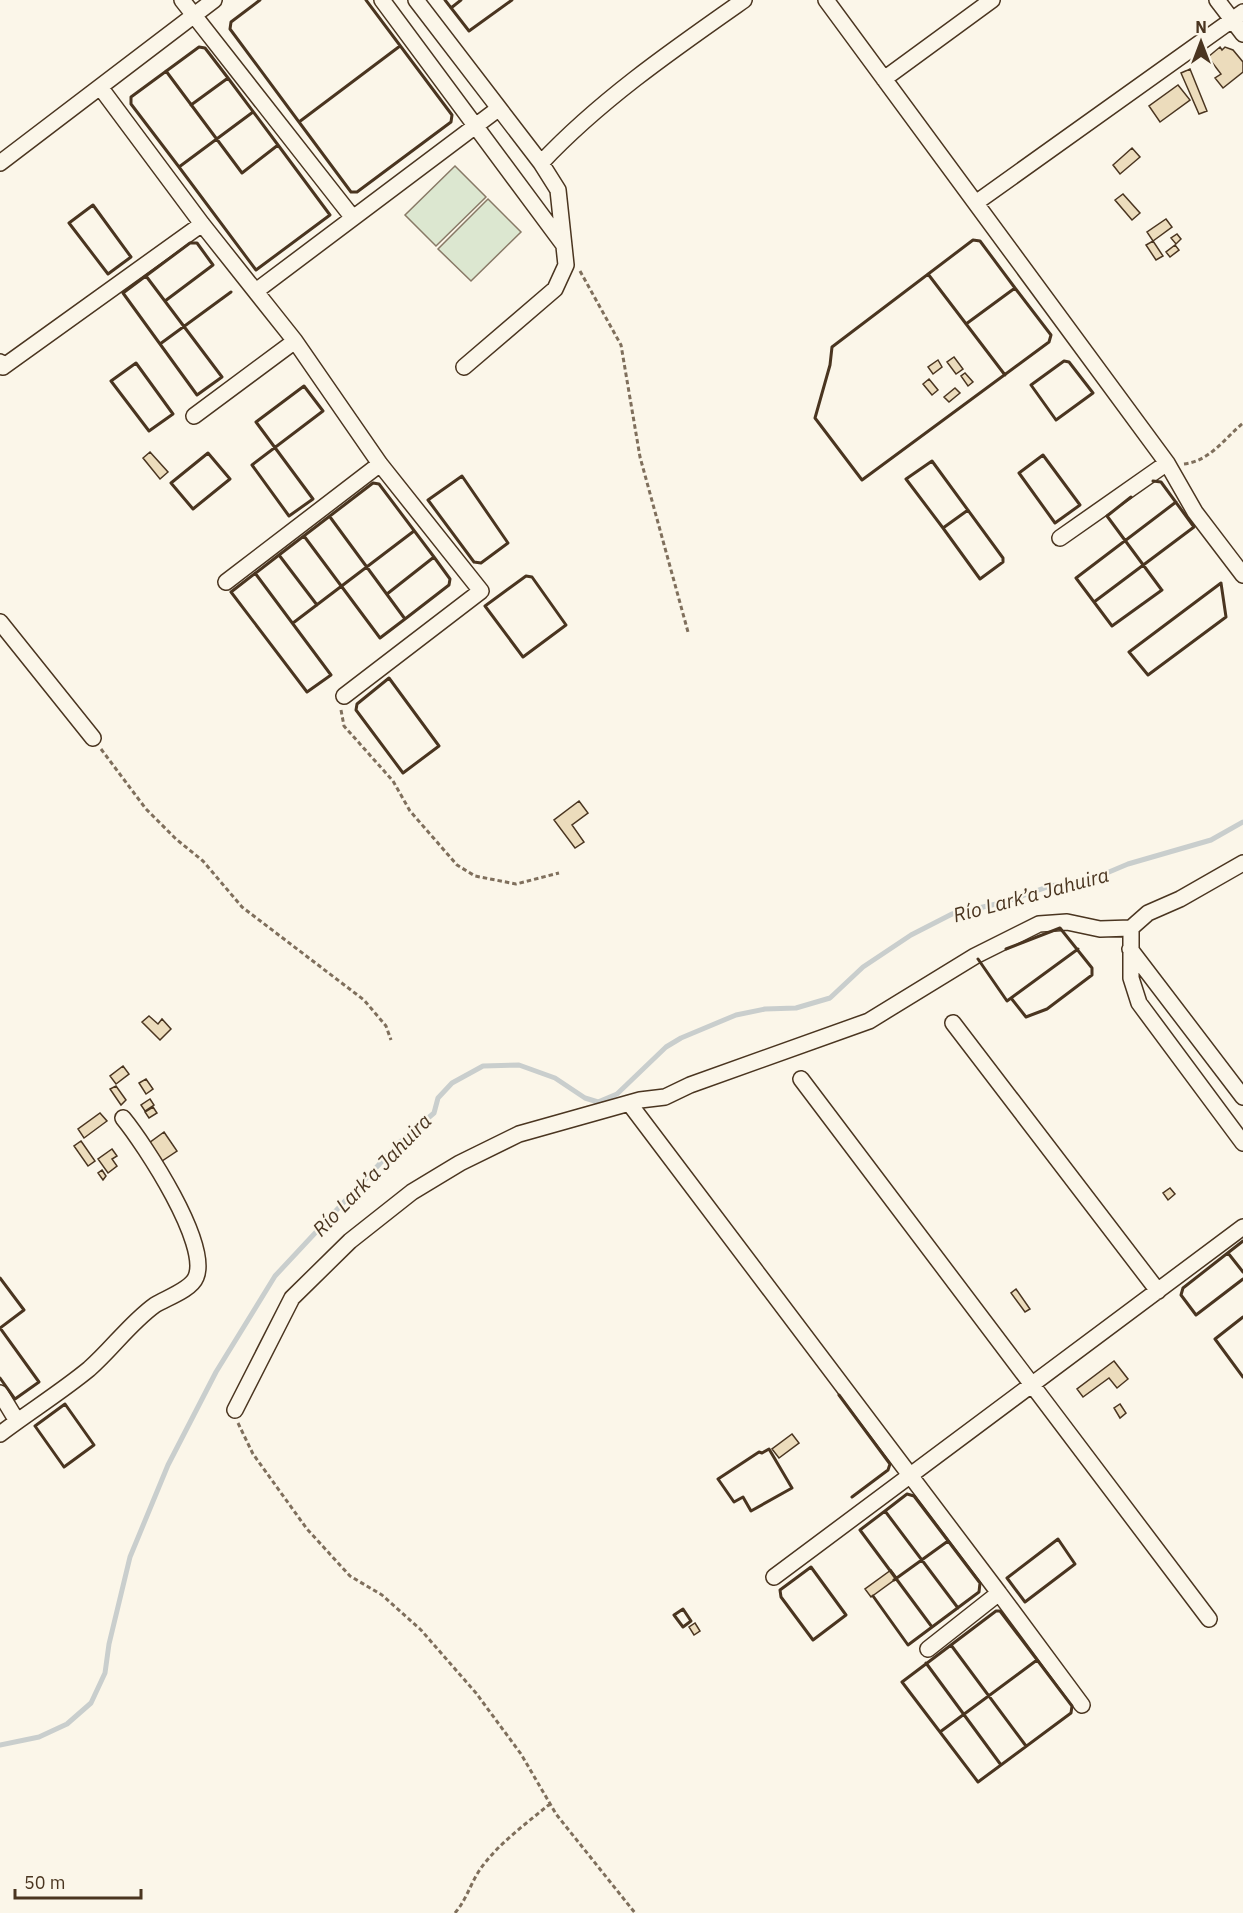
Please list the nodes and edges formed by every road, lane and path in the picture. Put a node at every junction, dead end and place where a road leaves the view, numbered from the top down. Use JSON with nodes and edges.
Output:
{"nodes":[{"id":1,"x":182,"y":0,"type":"edge"},
{"id":2,"x":214,"y":0,"type":"edge"},
{"id":3,"x":382,"y":0,"type":"edge"},
{"id":4,"x":416,"y":0,"type":"edge"},
{"id":5,"x":744,"y":0,"type":"edge"},
{"id":6,"x":826,"y":0,"type":"edge"},
{"id":7,"x":992,"y":0,"type":"edge"},
{"id":8,"x":1217,"y":0,"type":"edge"},
{"id":9,"x":193,"y":15,"type":"junction"},
{"id":10,"x":1238,"y":16,"type":"edge"},
{"id":11,"x":1243,"y":34,"type":"edge"},
{"id":12,"x":884,"y":79,"type":"junction"},
{"id":13,"x":100,"y":87,"type":"junction"},
{"id":14,"x":498,"y":109,"type":"junction"},
{"id":15,"x":475,"y":126,"type":"junction"},
{"id":16,"x":0,"y":163,"type":"edge"},
{"id":17,"x":541,"y":163,"type":"junction"},
{"id":18,"x":977,"y":202,"type":"junction"},
{"id":19,"x":353,"y":218,"type":"junction"},
{"id":20,"x":202,"y":224,"type":"junction"},
{"id":21,"x":565,"y":247,"type":"junction"},
{"id":22,"x":256,"y":291,"type":"junction"},
{"id":23,"x":295,"y":341,"type":"junction"},
{"id":24,"x":0,"y":362,"type":"edge"},
{"id":25,"x":464,"y":367,"type":"dead end"},
{"id":26,"x":194,"y":416,"type":"dead end"},
{"id":27,"x":1243,"y":423,"type":"edge"},
{"id":28,"x":1167,"y":463,"type":"junction"},
{"id":29,"x":380,"y":464,"type":"junction"},
{"id":30,"x":1060,"y":538,"type":"dead end"},
{"id":31,"x":1243,"y":575,"type":"edge"},
{"id":32,"x":226,"y":582,"type":"dead end"},
{"id":33,"x":0,"y":622,"type":"edge"},
{"id":34,"x":688,"y":632,"type":"dead end"},
{"id":35,"x":344,"y":696,"type":"joint"},
{"id":36,"x":93,"y":738,"type":"joint"},
{"id":37,"x":1243,"y":863,"type":"edge"},
{"id":38,"x":559,"y":873,"type":"dead end"},
{"id":39,"x":1131,"y":928,"type":"junction"},
{"id":40,"x":1130,"y":949,"type":"junction"},
{"id":41,"x":953,"y":1023,"type":"dead end"},
{"id":42,"x":391,"y":1040,"type":"dead end"},
{"id":43,"x":801,"y":1079,"type":"dead end"},
{"id":44,"x":1243,"y":1097,"type":"edge"},
{"id":45,"x":629,"y":1103,"type":"junction"},
{"id":46,"x":123,"y":1118,"type":"dead end"},
{"id":47,"x":1243,"y":1143,"type":"edge"},
{"id":48,"x":1243,"y":1227,"type":"edge"},
{"id":49,"x":1158,"y":1290,"type":"junction"},
{"id":50,"x":1033,"y":1383,"type":"junction"},
{"id":51,"x":0,"y":1393,"type":"edge"},
{"id":52,"x":235,"y":1410,"type":"joint"},
{"id":53,"x":17,"y":1421,"type":"junction"},
{"id":54,"x":0,"y":1434,"type":"edge"},
{"id":55,"x":910,"y":1476,"type":"junction"},
{"id":56,"x":774,"y":1577,"type":"dead end"},
{"id":57,"x":999,"y":1593,"type":"junction"},
{"id":58,"x":1209,"y":1619,"type":"dead end"},
{"id":59,"x":928,"y":1649,"type":"dead end"},
{"id":60,"x":1082,"y":1705,"type":"dead end"},
{"id":61,"x":550,"y":1803,"type":"junction"},
{"id":62,"x":455,"y":1913,"type":"edge"},
{"id":63,"x":635,"y":1913,"type":"edge"}],
"edges":[{"from":1,"to":9,"type":"street"},
{"from":2,"to":9,"type":"street"},
{"from":3,"to":15,"type":"street"},
{"from":4,"to":14,"type":"street"},
{"from":5,"to":17,"type":"street"},
{"from":6,"to":12,"type":"street"},
{"from":7,"to":12,"type":"street"},
{"from":8,"to":10,"type":"street"},
{"from":9,"to":13,"type":"street"},
{"from":9,"to":19,"type":"street"},
{"from":10,"to":11,"type":"street"},
{"from":10,"to":18,"type":"street"},
{"from":12,"to":18,"type":"street"},
{"from":13,"to":16,"type":"street"},
{"from":13,"to":20,"type":"street"},
{"from":14,"to":15,"type":"street"},
{"from":14,"to":17,"type":"street"},
{"from":15,"to":19,"type":"street"},
{"from":15,"to":21,"type":"street"},
{"from":17,"to":21,"type":"street"},
{"from":18,"to":28,"type":"street"},
{"from":19,"to":22,"type":"street"},
{"from":20,"to":22,"type":"street"},
{"from":20,"to":24,"type":"street"},
{"from":21,"to":25,"type":"street"},
{"from":21,"to":34,"type":"path"},
{"from":22,"to":23,"type":"street"},
{"from":23,"to":26,"type":"street"},
{"from":23,"to":29,"type":"street"},
{"from":27,"to":28,"type":"path"},
{"from":28,"to":30,"type":"street"},
{"from":28,"to":31,"type":"street"},
{"from":29,"to":32,"type":"street"},
{"from":29,"to":35,"type":"street"},
{"from":33,"to":36,"type":"street"},
{"from":35,"to":38,"type":"path"},
{"from":36,"to":42,"type":"path"},
{"from":37,"to":39,"type":"street"},
{"from":39,"to":40,"type":"street"},
{"from":39,"to":45,"type":"street"},
{"from":40,"to":44,"type":"street"},
{"from":40,"to":47,"type":"street"},
{"from":41,"to":49,"type":"street"},
{"from":43,"to":50,"type":"street"},
{"from":45,"to":52,"type":"street"},
{"from":45,"to":55,"type":"street"},
{"from":46,"to":53,"type":"street"},
{"from":48,"to":49,"type":"street"},
{"from":49,"to":50,"type":"street"},
{"from":50,"to":55,"type":"street"},
{"from":50,"to":58,"type":"street"},
{"from":51,"to":53,"type":"street"},
{"from":52,"to":61,"type":"path"},
{"from":53,"to":54,"type":"street"},
{"from":55,"to":56,"type":"street"},
{"from":55,"to":57,"type":"street"},
{"from":57,"to":59,"type":"street"},
{"from":57,"to":60,"type":"street"},
{"from":61,"to":62,"type":"path"},
{"from":61,"to":63,"type":"path"}]}
